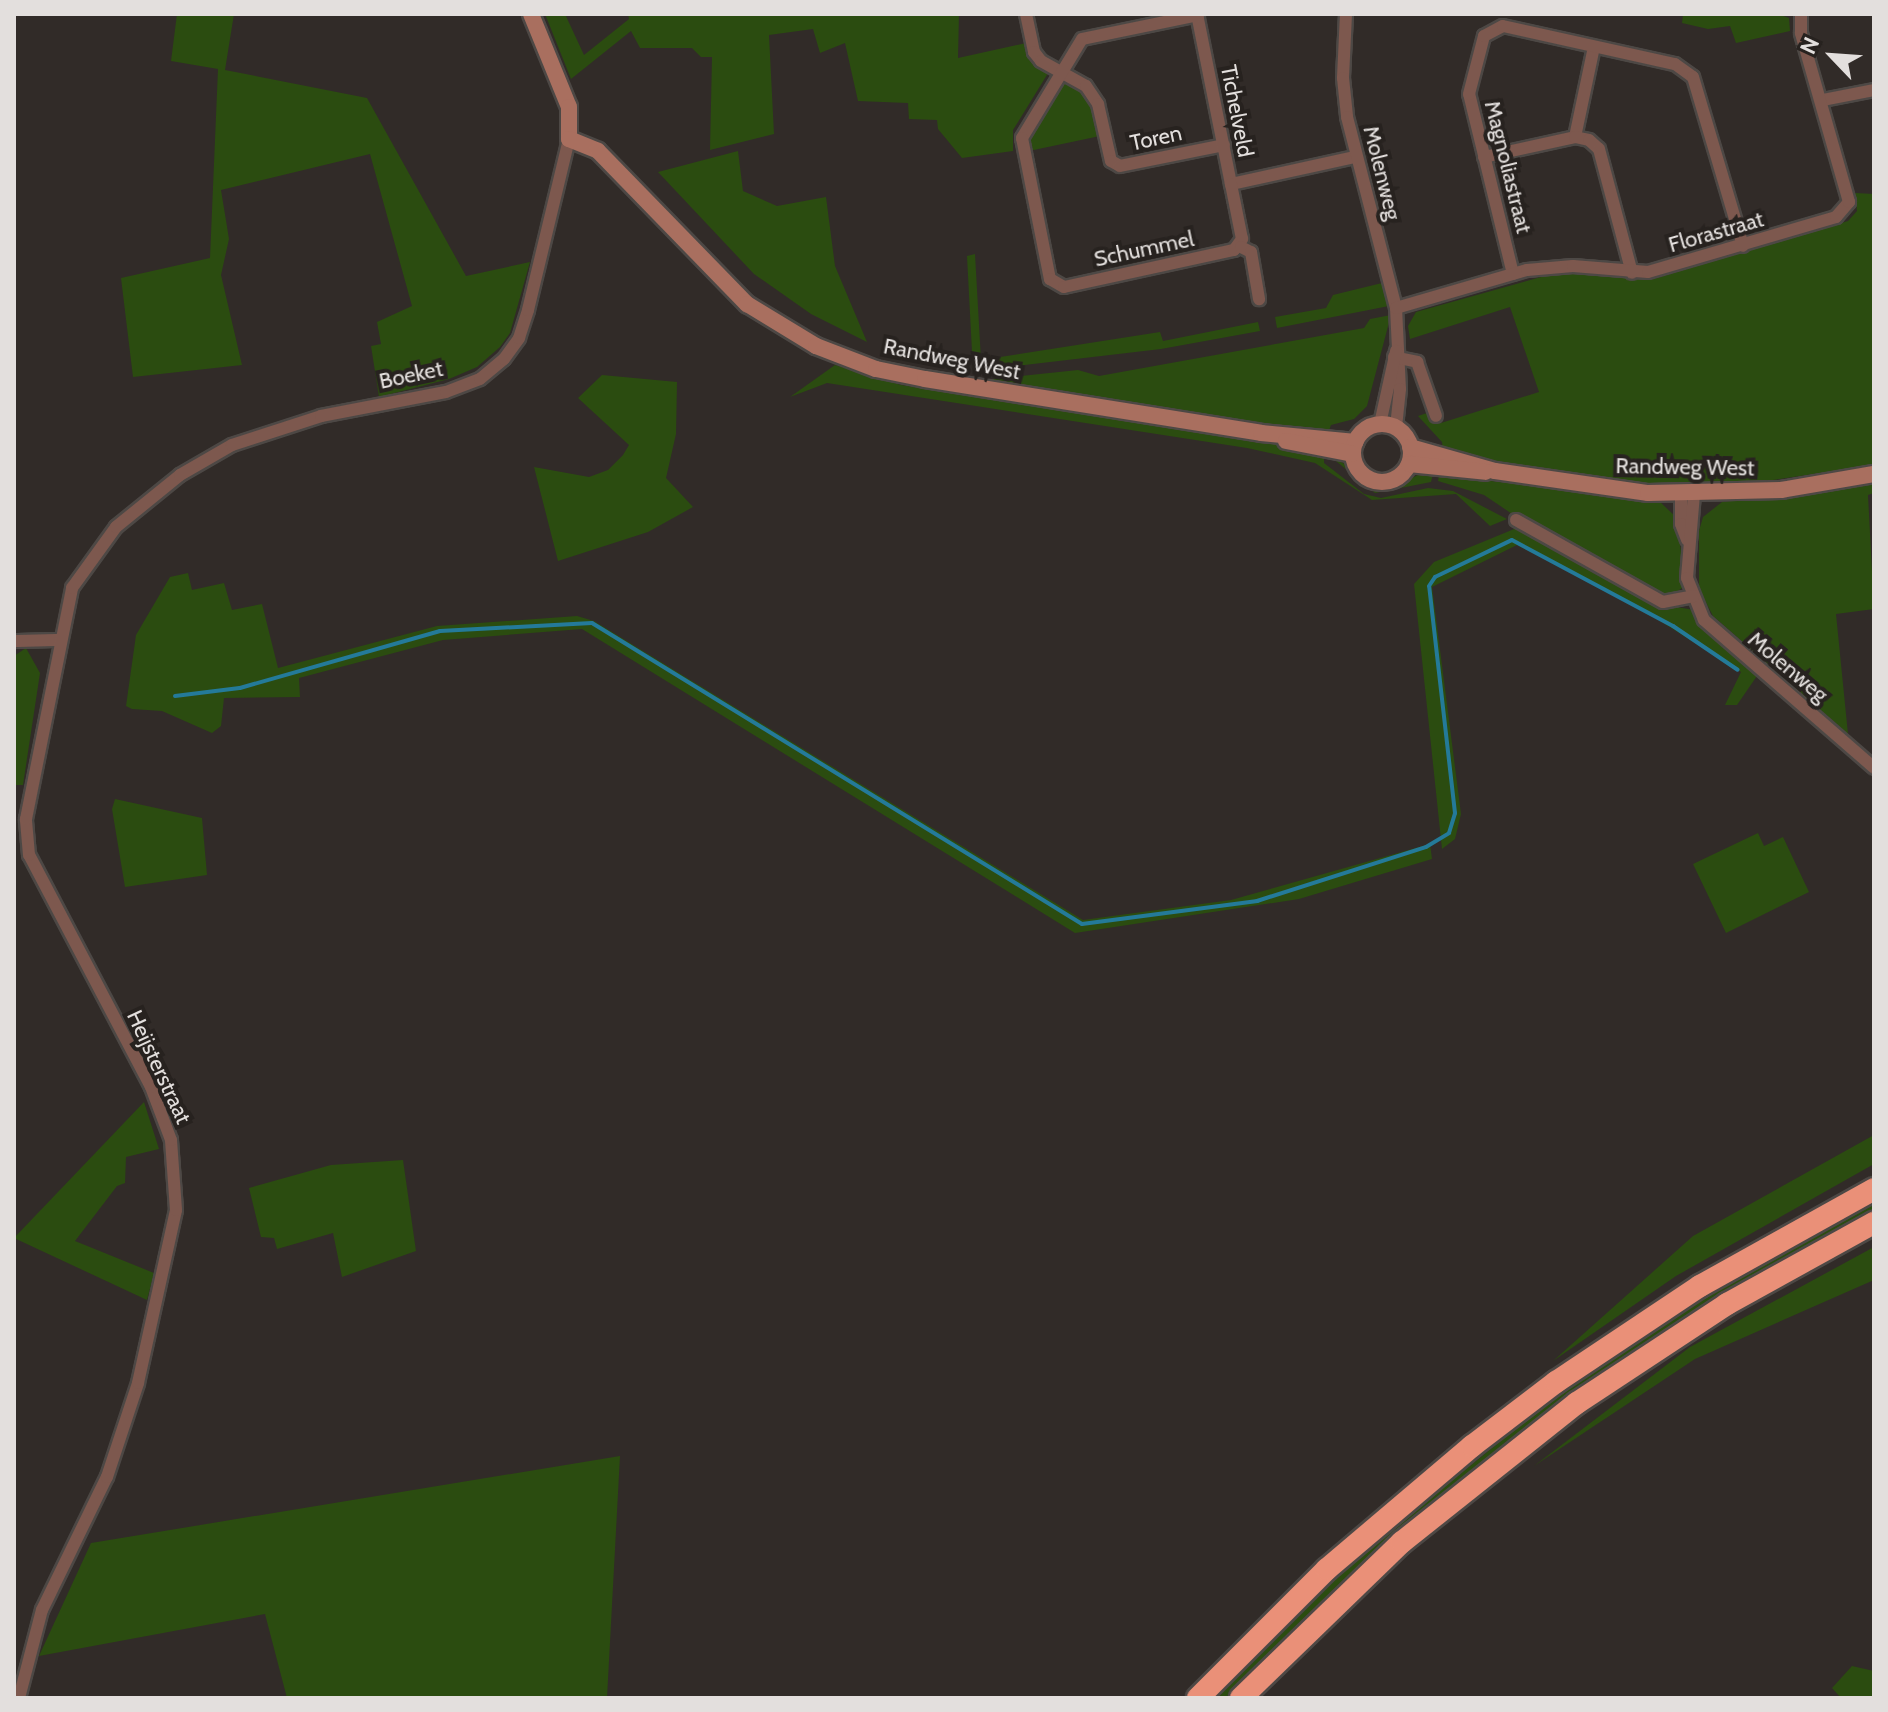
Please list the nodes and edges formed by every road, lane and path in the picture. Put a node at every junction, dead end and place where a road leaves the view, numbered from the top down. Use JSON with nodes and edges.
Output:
{"nodes":[{"id":1,"x":531,"y":14,"type":"edge"},
{"id":2,"x":1026,"y":14,"type":"edge"},
{"id":3,"x":1346,"y":14,"type":"edge"},
{"id":4,"x":1801,"y":14,"type":"edge"},
{"id":5,"x":1198,"y":15,"type":"edge"},
{"id":6,"x":1594,"y":47,"type":"junction"},
{"id":7,"x":1059,"y":73,"type":"junction"},
{"id":8,"x":1874,"y":90,"type":"edge"},
{"id":9,"x":1823,"y":100,"type":"junction"},
{"id":10,"x":1575,"y":137,"type":"junction"},
{"id":11,"x":569,"y":139,"type":"junction"},
{"id":12,"x":1224,"y":145,"type":"junction"},
{"id":13,"x":1355,"y":157,"type":"junction"},
{"id":14,"x":1484,"y":157,"type":"junction"},
{"id":15,"x":1231,"y":184,"type":"junction"},
{"id":16,"x":1743,"y":246,"type":"junction"},
{"id":17,"x":1241,"y":247,"type":"junction"},
{"id":18,"x":1632,"y":273,"type":"junction"},
{"id":19,"x":1513,"y":274,"type":"junction"},
{"id":20,"x":1259,"y":299,"type":"dead end"},
{"id":21,"x":1396,"y":308,"type":"junction"},
{"id":22,"x":1397,"y":357,"type":"junction"},
{"id":23,"x":1436,"y":416,"type":"dead end"},
{"id":24,"x":1388,"y":426,"type":"junction"},
{"id":25,"x":1354,"y":448,"type":"junction"},
{"id":26,"x":1410,"y":455,"type":"junction"},
{"id":27,"x":1874,"y":474,"type":"edge"},
{"id":28,"x":1688,"y":494,"type":"junction"},
{"id":29,"x":1516,"y":520,"type":"dead end"},
{"id":30,"x":1693,"y":596,"type":"junction"},
{"id":31,"x":59,"y":640,"type":"junction"},
{"id":32,"x":14,"y":641,"type":"edge"},
{"id":33,"x":1874,"y":768,"type":"edge"},
{"id":34,"x":1874,"y":1189,"type":"edge"},
{"id":35,"x":1874,"y":1223,"type":"edge"},
{"id":36,"x":19,"y":1698,"type":"edge"},
{"id":37,"x":1198,"y":1698,"type":"edge"},
{"id":38,"x":1241,"y":1698,"type":"edge"}],
"edges":[{"from":1,"to":11,"type":"street","name":"Boeket"},
{"from":2,"to":7,"type":"street","name":"Toren"},
{"from":3,"to":13,"type":"street","name":"Molenweg"},
{"from":4,"to":9,"type":"street","name":"Florastraat"},
{"from":5,"to":7,"type":"street"},
{"from":5,"to":12,"type":"street","name":"Tichelveld"},
{"from":6,"to":10,"type":"street"},
{"from":6,"to":14,"type":"street","name":"Magnoliastraat"},
{"from":6,"to":16,"type":"street","name":"Magnoliastraat"},
{"from":7,"to":12,"type":"street","name":"Toren"},
{"from":7,"to":17,"type":"street","name":"Schummel"},
{"from":8,"to":9,"type":"street"},
{"from":9,"to":16,"type":"street","name":"Florastraat"},
{"from":10,"to":14,"type":"street"},
{"from":10,"to":18,"type":"street"},
{"from":11,"to":25,"type":"street","name":"Randweg West"},
{"from":11,"to":31,"type":"street","name":"Boeket"},
{"from":12,"to":15,"type":"street","name":"Tichelveld"},
{"from":13,"to":15,"type":"street","name":"Tichelveld"},
{"from":13,"to":21,"type":"street","name":"Molenweg"},
{"from":14,"to":19,"type":"street","name":"Magnoliastraat"},
{"from":15,"to":17,"type":"street"},
{"from":16,"to":18,"type":"street","name":"Florastraat"},
{"from":17,"to":20,"type":"street"},
{"from":18,"to":19,"type":"street","name":"Florastraat"},
{"from":19,"to":21,"type":"street","name":"Florastraat"},
{"from":21,"to":22,"type":"street","name":"Molenweg"},
{"from":22,"to":23,"type":"street"},
{"from":22,"to":24,"type":"street","name":"Molenweg"},
{"from":24,"to":25,"type":"street"},
{"from":24,"to":26,"type":"street"},
{"from":25,"to":26,"type":"street"},
{"from":26,"to":28,"type":"street","name":"Randweg West"},
{"from":27,"to":28,"type":"street","name":"Randweg West"},
{"from":28,"to":30,"type":"street","name":"Molenweg"},
{"from":29,"to":30,"type":"street"},
{"from":30,"to":33,"type":"street","name":"Molenweg"},
{"from":31,"to":32,"type":"street"},
{"from":31,"to":36,"type":"street","name":"Heijsterstraat"},
{"from":34,"to":37,"type":"highway"},
{"from":35,"to":38,"type":"highway"}]}
